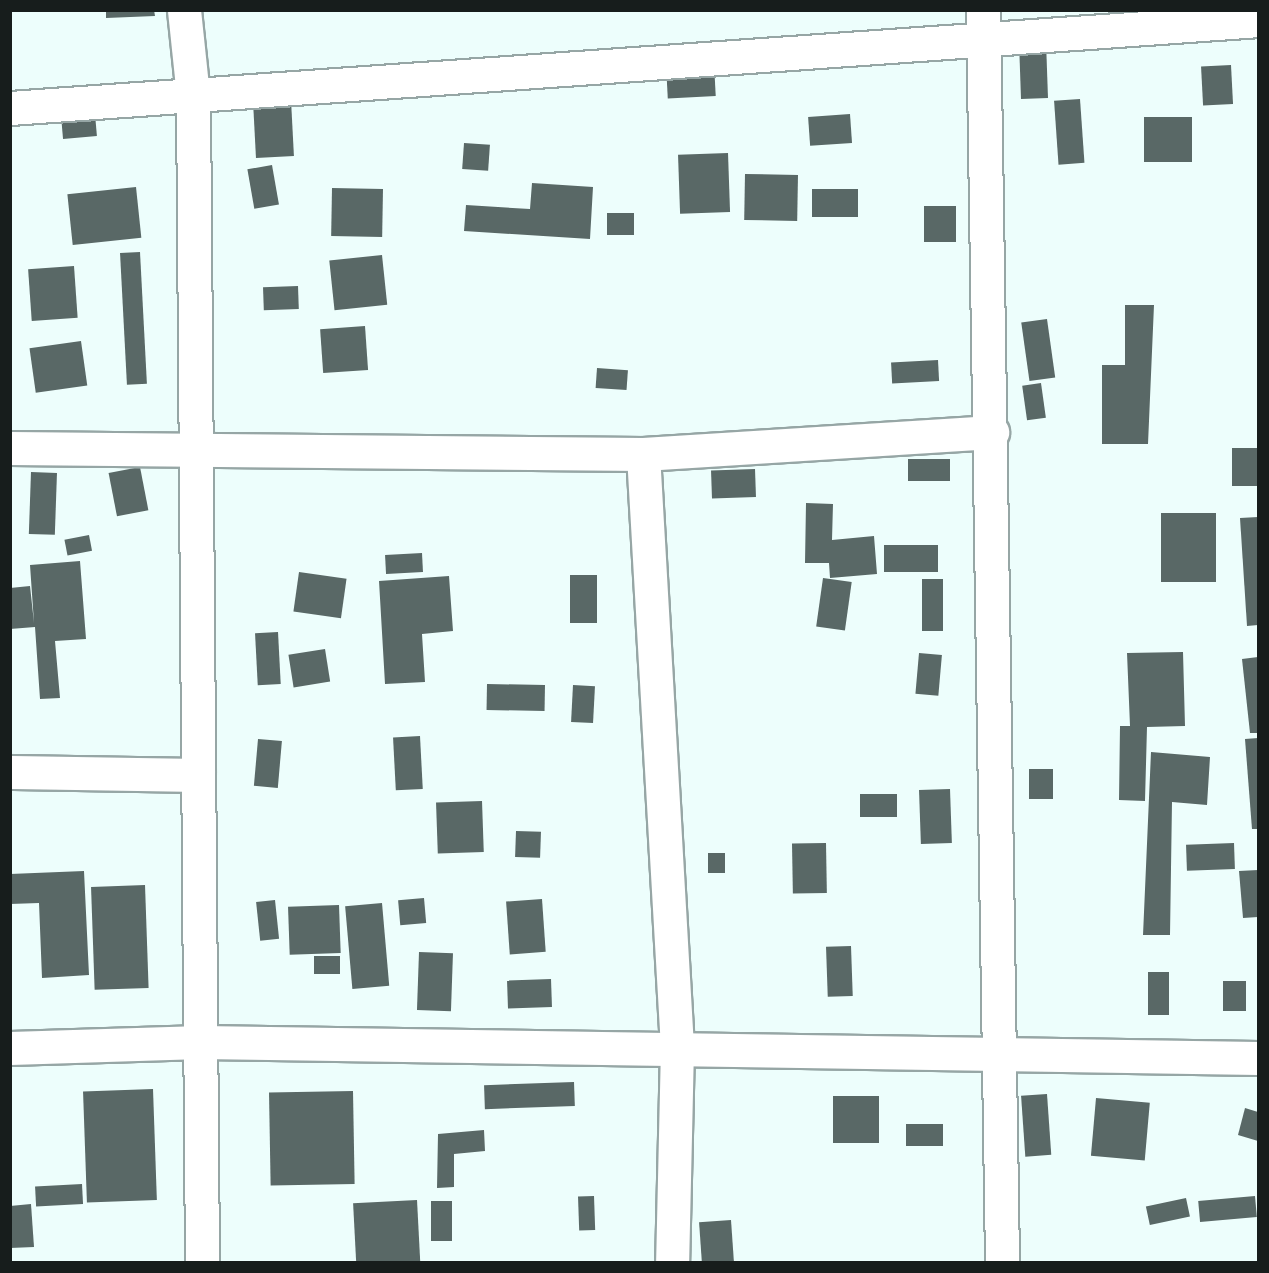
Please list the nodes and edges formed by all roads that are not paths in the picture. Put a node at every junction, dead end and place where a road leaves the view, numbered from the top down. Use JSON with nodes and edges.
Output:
{"nodes":[{"id":1,"x":184,"y":10,"type":"edge"},
{"id":2,"x":1258,"y":20,"type":"edge"},
{"id":3,"x":984,"y":25,"type":"edge"},
{"id":4,"x":193,"y":95,"type":"junction"},
{"id":5,"x":10,"y":108,"type":"edge"},
{"id":6,"x":992,"y":432,"type":"junction"},
{"id":7,"x":10,"y":448,"type":"edge"},
{"id":8,"x":196,"y":452,"type":"junction"},
{"id":9,"x":643,"y":454,"type":"junction"},
{"id":10,"x":10,"y":772,"type":"edge"},
{"id":11,"x":198,"y":775,"type":"junction"},
{"id":12,"x":201,"y":1042,"type":"junction"},
{"id":13,"x":678,"y":1047,"type":"junction"},
{"id":14,"x":10,"y":1048,"type":"edge"},
{"id":15,"x":1001,"y":1050,"type":"junction"},
{"id":16,"x":1258,"y":1058,"type":"edge"},
{"id":17,"x":1008,"y":1257,"type":"edge"},
{"id":18,"x":202,"y":1263,"type":"edge"},
{"id":19,"x":672,"y":1263,"type":"edge"}],
"edges":[{"from":1,"to":4,"type":"street"},
{"from":2,"to":3,"type":"street"},
{"from":3,"to":4,"type":"street"},
{"from":3,"to":6,"type":"street"},
{"from":4,"to":5,"type":"street"},
{"from":4,"to":8,"type":"street"},
{"from":6,"to":9,"type":"street"},
{"from":6,"to":15,"type":"street"},
{"from":7,"to":8,"type":"street"},
{"from":8,"to":9,"type":"street"},
{"from":8,"to":11,"type":"street"},
{"from":9,"to":13,"type":"street"},
{"from":10,"to":11,"type":"street"},
{"from":11,"to":12,"type":"street"},
{"from":12,"to":13,"type":"street"},
{"from":12,"to":14,"type":"street"},
{"from":12,"to":18,"type":"street"},
{"from":13,"to":15,"type":"street"},
{"from":13,"to":19,"type":"street"},
{"from":15,"to":16,"type":"street"},
{"from":15,"to":17,"type":"street"}]}
